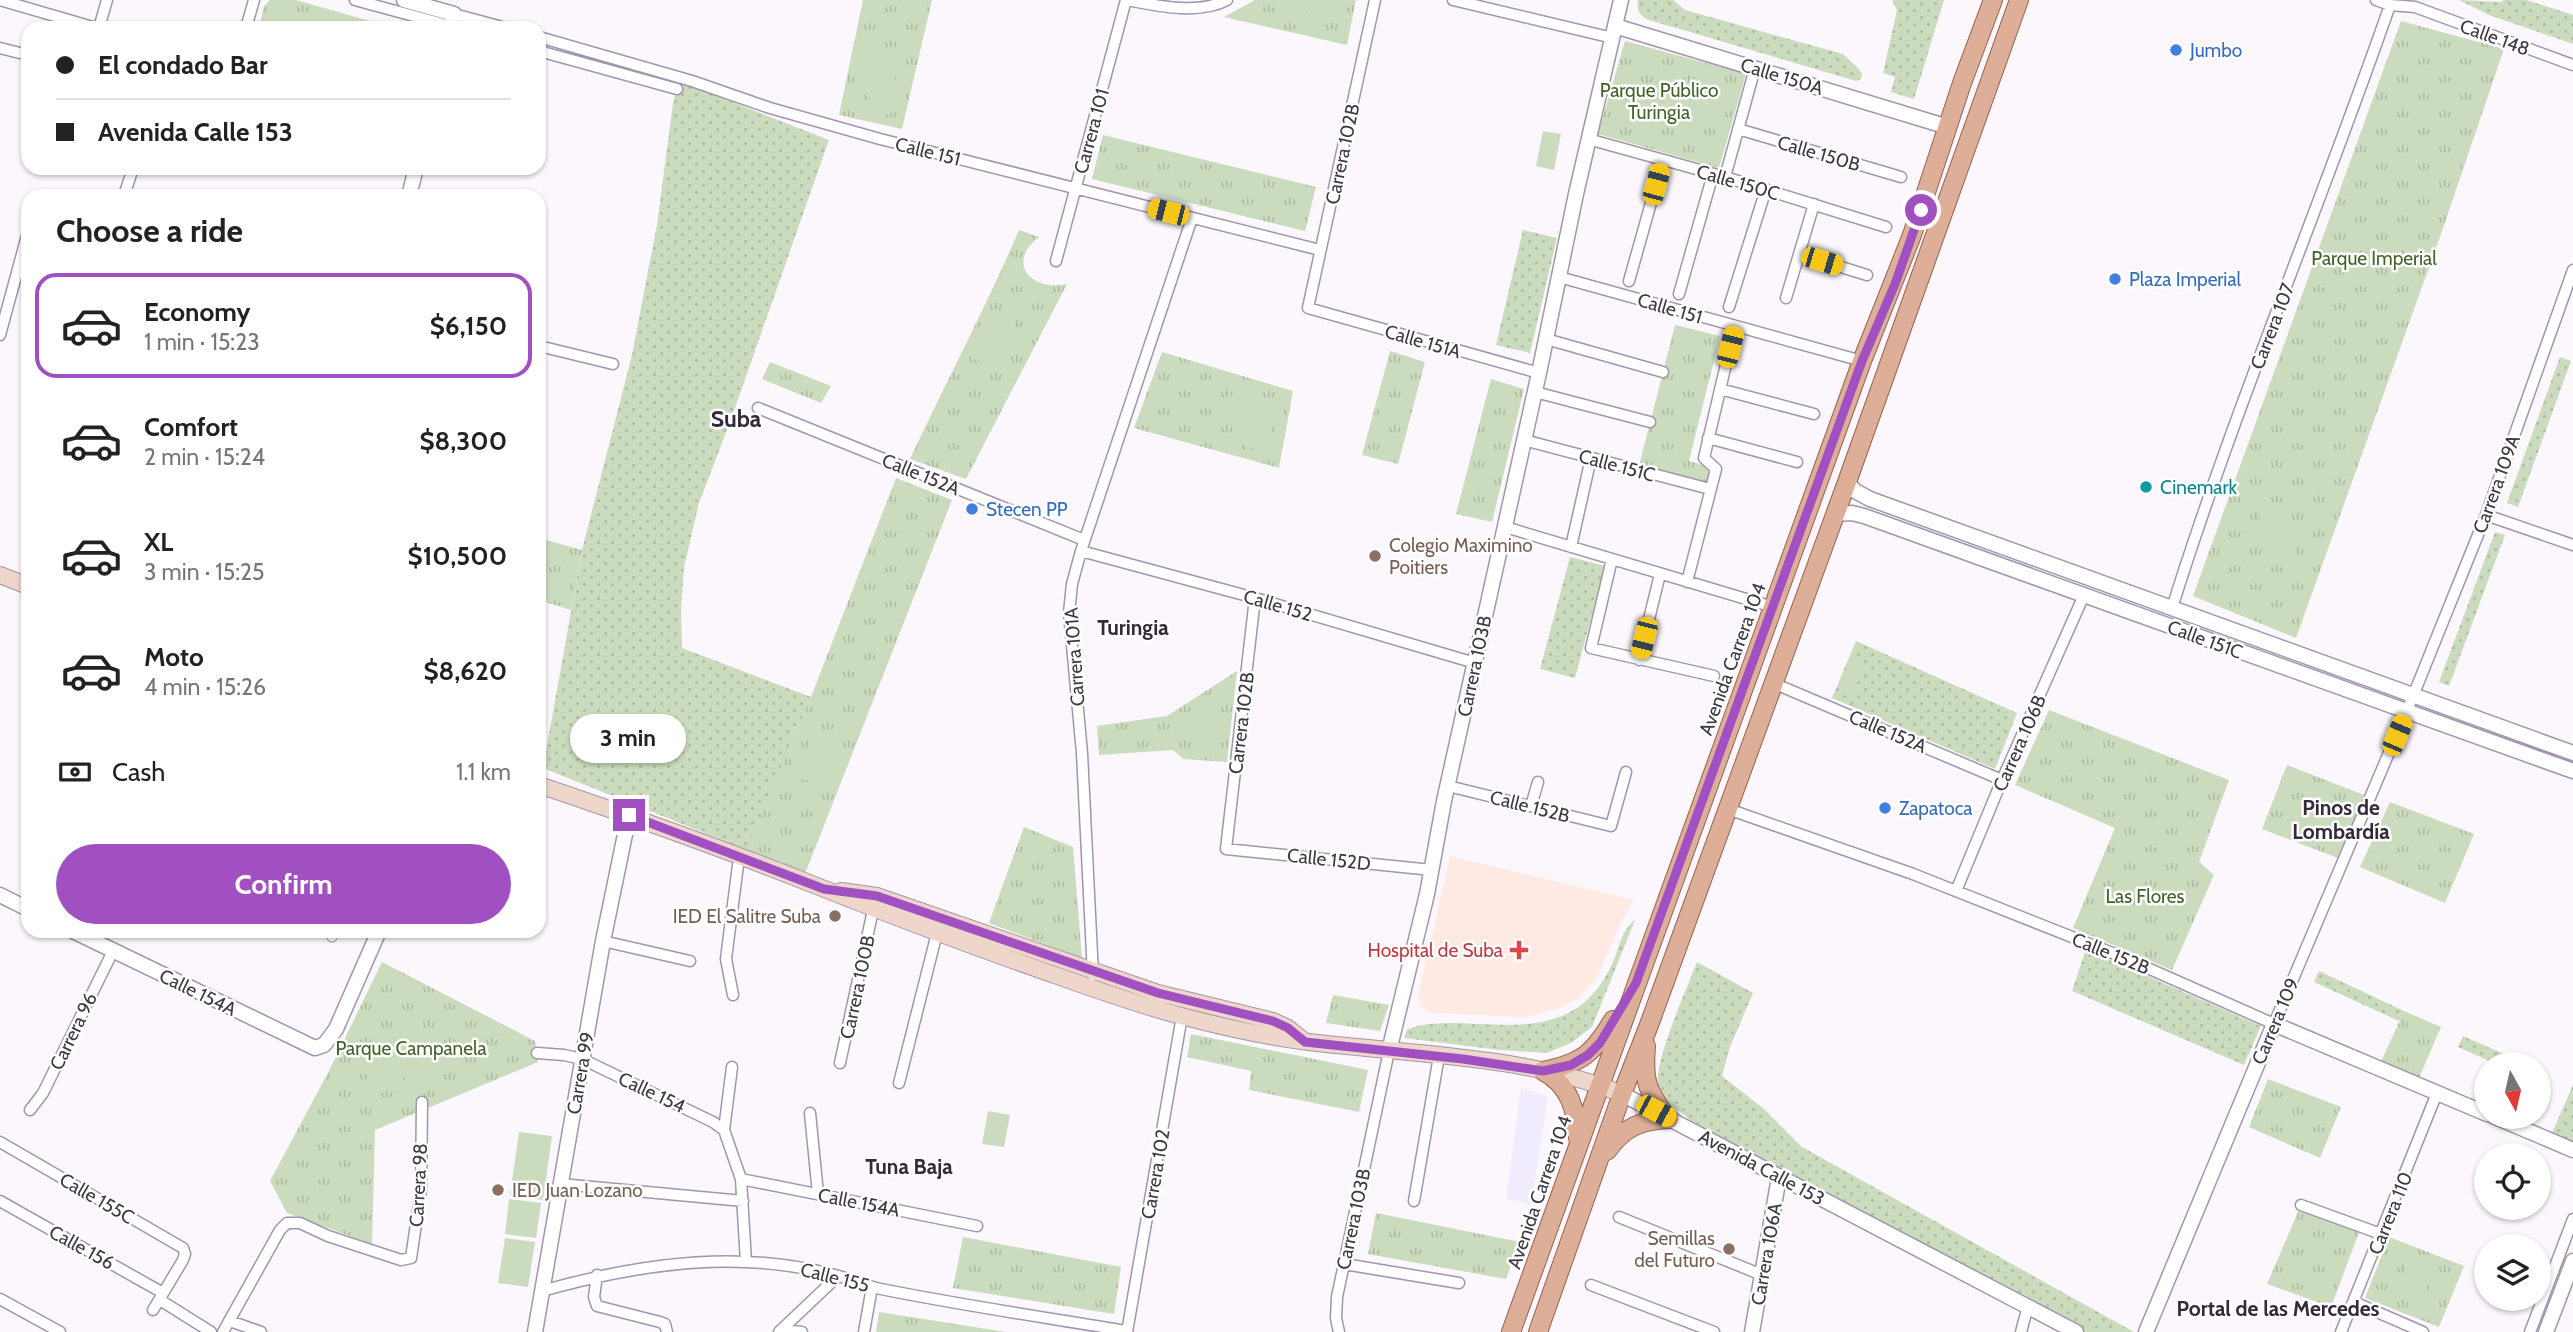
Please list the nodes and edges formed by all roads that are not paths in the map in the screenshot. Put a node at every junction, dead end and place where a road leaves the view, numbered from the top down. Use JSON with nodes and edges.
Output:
{"nodes":[{"id":1,"x":0,"y":0,"type":"edge"},
{"id":2,"x":107,"y":0,"type":"edge"},
{"id":3,"x":254,"y":0,"type":"edge"},
{"id":4,"x":355,"y":0,"type":"edge"},
{"id":5,"x":404,"y":0,"type":"edge"},
{"id":6,"x":1126,"y":0,"type":"edge"},
{"id":7,"x":1227,"y":0,"type":"edge"},
{"id":8,"x":1376,"y":0,"type":"edge"},
{"id":9,"x":1453,"y":0,"type":"edge"},
{"id":10,"x":1622,"y":0,"type":"edge"},
{"id":11,"x":1993,"y":0,"type":"edge"},
{"id":12,"x":2019,"y":0,"type":"edge"},
{"id":13,"x":2376,"y":0,"type":"edge"},
{"id":14,"x":2390,"y":5,"type":"junction"},
{"id":15,"x":74,"y":21,"type":"edge"},
{"id":16,"x":100,"y":21,"type":"edge"},
{"id":17,"x":248,"y":21,"type":"edge"},
{"id":18,"x":442,"y":21,"type":"edge"},
{"id":19,"x":448,"y":21,"type":"edge"},
{"id":20,"x":1614,"y":32,"type":"junction"},
{"id":21,"x":546,"y":39,"type":"edge"},
{"id":22,"x":0,"y":48,"type":"edge"},
{"id":23,"x":1973,"y":50,"type":"junction"},
{"id":24,"x":21,"y":53,"type":"edge"},
{"id":25,"x":546,"y":53,"type":"edge"},
{"id":26,"x":1996,"y":60,"type":"junction"},
{"id":27,"x":2573,"y":65,"type":"edge"},
{"id":28,"x":1755,"y":68,"type":"junction"},
{"id":29,"x":677,"y":89,"type":"dead end"},
{"id":30,"x":1948,"y":127,"type":"junction"},
{"id":31,"x":1738,"y":130,"type":"junction"},
{"id":32,"x":1588,"y":139,"type":"junction"},
{"id":33,"x":1663,"y":160,"type":"junction"},
{"id":34,"x":1713,"y":174,"type":"junction"},
{"id":35,"x":1725,"y":177,"type":"junction"},
{"id":36,"x":1900,"y":177,"type":"dead end"},
{"id":37,"x":1075,"y":188,"type":"junction"},
{"id":38,"x":1766,"y":190,"type":"junction"},
{"id":39,"x":1814,"y":204,"type":"junction"},
{"id":40,"x":1192,"y":218,"type":"junction"},
{"id":41,"x":1886,"y":227,"type":"dead end"},
{"id":42,"x":1320,"y":250,"type":"junction"},
{"id":43,"x":1799,"y":254,"type":"junction"},
{"id":44,"x":21,"y":255,"type":"edge"},
{"id":45,"x":1056,"y":261,"type":"dead end"},
{"id":46,"x":2573,"y":270,"type":"edge"},
{"id":47,"x":1867,"y":275,"type":"dead end"},
{"id":48,"x":1559,"y":277,"type":"junction"},
{"id":49,"x":1629,"y":281,"type":"dead end"},
{"id":50,"x":1679,"y":294,"type":"dead end"},
{"id":51,"x":1786,"y":298,"type":"dead end"},
{"id":52,"x":1729,"y":307,"type":"dead end"},
{"id":53,"x":1308,"y":308,"type":"joint"},
{"id":54,"x":1735,"y":326,"type":"junction"},
{"id":55,"x":0,"y":335,"type":"edge"},
{"id":56,"x":1546,"y":339,"type":"junction"},
{"id":57,"x":546,"y":348,"type":"edge"},
{"id":58,"x":1862,"y":361,"type":"junction"},
{"id":59,"x":612,"y":364,"type":"dead end"},
{"id":60,"x":1663,"y":372,"type":"dead end"},
{"id":61,"x":1539,"y":373,"type":"junction"},
{"id":62,"x":1720,"y":389,"type":"junction"},
{"id":63,"x":1535,"y":392,"type":"junction"},
{"id":64,"x":758,"y":408,"type":"dead end"},
{"id":65,"x":1814,"y":414,"type":"dead end"},
{"id":66,"x":1650,"y":422,"type":"dead end"},
{"id":67,"x":1708,"y":438,"type":"junction"},
{"id":68,"x":1524,"y":440,"type":"junction"},
{"id":69,"x":1591,"y":457,"type":"junction"},
{"id":70,"x":1797,"y":462,"type":"dead end"},
{"id":71,"x":1847,"y":482,"type":"junction"},
{"id":72,"x":1710,"y":489,"type":"junction"},
{"id":73,"x":1835,"y":514,"type":"junction"},
{"id":74,"x":2486,"y":515,"type":"junction"},
{"id":75,"x":1505,"y":527,"type":"junction"},
{"id":76,"x":1082,"y":545,"type":"junction"},
{"id":77,"x":2573,"y":545,"type":"edge"},
{"id":78,"x":1570,"y":547,"type":"junction"},
{"id":79,"x":1612,"y":559,"type":"junction"},
{"id":80,"x":1660,"y":574,"type":"junction"},
{"id":81,"x":0,"y":575,"type":"edge"},
{"id":82,"x":1687,"y":582,"type":"junction"},
{"id":83,"x":21,"y":583,"type":"edge"},
{"id":84,"x":2084,"y":595,"type":"junction"},
{"id":85,"x":1255,"y":598,"type":"junction"},
{"id":86,"x":1773,"y":607,"type":"junction"},
{"id":87,"x":2172,"y":608,"type":"junction"},
{"id":88,"x":1639,"y":660,"type":"junction"},
{"id":89,"x":1475,"y":663,"type":"junction"},
{"id":90,"x":1714,"y":676,"type":"dead end"},
{"id":91,"x":1773,"y":683,"type":"junction"},
{"id":92,"x":2413,"y":696,"type":"junction"},
{"id":93,"x":2407,"y":711,"type":"junction"},
{"id":94,"x":2573,"y":753,"type":"edge"},
{"id":95,"x":2573,"y":771,"type":"edge"},
{"id":96,"x":1626,"y":772,"type":"dead end"},
{"id":97,"x":2002,"y":780,"type":"junction"},
{"id":98,"x":1538,"y":782,"type":"dead end"},
{"id":99,"x":1448,"y":786,"type":"junction"},
{"id":100,"x":546,"y":787,"type":"edge"},
{"id":101,"x":1531,"y":806,"type":"junction"},
{"id":102,"x":1728,"y":809,"type":"junction"},
{"id":103,"x":629,"y":815,"type":"junction"},
{"id":104,"x":1226,"y":849,"type":"joint"},
{"id":105,"x":739,"y":857,"type":"junction"},
{"id":106,"x":1432,"y":870,"type":"junction"},
{"id":107,"x":824,"y":889,"type":"junction"},
{"id":108,"x":1956,"y":891,"type":"junction"},
{"id":109,"x":0,"y":895,"type":"edge"},
{"id":110,"x":21,"y":906,"type":"edge"},
{"id":111,"x":873,"y":910,"type":"junction"},
{"id":112,"x":937,"y":933,"type":"junction"},
{"id":113,"x":87,"y":938,"type":"edge"},
{"id":114,"x":376,"y":938,"type":"edge"},
{"id":115,"x":603,"y":941,"type":"junction"},
{"id":116,"x":113,"y":951,"type":"junction"},
{"id":117,"x":690,"y":961,"type":"dead end"},
{"id":118,"x":1091,"y":980,"type":"junction"},
{"id":119,"x":1636,"y":983,"type":"junction"},
{"id":120,"x":733,"y":995,"type":"dead end"},
{"id":121,"x":1182,"y":1016,"type":"junction"},
{"id":122,"x":2274,"y":1024,"type":"junction"},
{"id":123,"x":1649,"y":1025,"type":"junction"},
{"id":124,"x":1305,"y":1042,"type":"junction"},
{"id":125,"x":1390,"y":1051,"type":"junction"},
{"id":126,"x":537,"y":1053,"type":"dead end"},
{"id":127,"x":1439,"y":1056,"type":"junction"},
{"id":128,"x":582,"y":1059,"type":"junction"},
{"id":129,"x":840,"y":1063,"type":"dead end"},
{"id":130,"x":732,"y":1067,"type":"dead end"},
{"id":131,"x":1543,"y":1071,"type":"junction"},
{"id":132,"x":899,"y":1083,"type":"dead end"},
{"id":133,"x":1599,"y":1084,"type":"junction"},
{"id":134,"x":2437,"y":1093,"type":"junction"},
{"id":135,"x":1622,"y":1094,"type":"junction"},
{"id":136,"x":422,"y":1102,"type":"dead end"},
{"id":137,"x":2474,"y":1109,"type":"edge"},
{"id":138,"x":30,"y":1110,"type":"dead end"},
{"id":139,"x":810,"y":1113,"type":"dead end"},
{"id":140,"x":1670,"y":1119,"type":"junction"},
{"id":141,"x":2524,"y":1129,"type":"edge"},
{"id":142,"x":724,"y":1130,"type":"junction"},
{"id":143,"x":0,"y":1142,"type":"edge"},
{"id":144,"x":1578,"y":1145,"type":"junction"},
{"id":145,"x":2573,"y":1150,"type":"edge"},
{"id":146,"x":1599,"y":1162,"type":"junction"},
{"id":147,"x":1779,"y":1177,"type":"junction"},
{"id":148,"x":741,"y":1179,"type":"junction"},
{"id":149,"x":561,"y":1184,"type":"junction"},
{"id":150,"x":818,"y":1194,"type":"junction"},
{"id":151,"x":0,"y":1201,"type":"edge"},
{"id":152,"x":743,"y":1201,"type":"junction"},
{"id":153,"x":1414,"y":1201,"type":"dead end"},
{"id":154,"x":2301,"y":1205,"type":"dead end"},
{"id":155,"x":1619,"y":1217,"type":"dead end"},
{"id":156,"x":2573,"y":1219,"type":"edge"},
{"id":157,"x":977,"y":1226,"type":"dead end"},
{"id":158,"x":2381,"y":1234,"type":"junction"},
{"id":159,"x":2573,"y":1261,"type":"edge"},
{"id":160,"x":746,"y":1262,"type":"junction"},
{"id":161,"x":1344,"y":1264,"type":"junction"},
{"id":162,"x":597,"y":1275,"type":"junction"},
{"id":163,"x":1762,"y":1275,"type":"junction"},
{"id":164,"x":838,"y":1276,"type":"junction"},
{"id":165,"x":1459,"y":1283,"type":"dead end"},
{"id":166,"x":1591,"y":1285,"type":"dead end"},
{"id":167,"x":872,"y":1287,"type":"junction"},
{"id":168,"x":542,"y":1291,"type":"junction"},
{"id":169,"x":162,"y":1296,"type":"junction"},
{"id":170,"x":0,"y":1299,"type":"edge"},
{"id":171,"x":2354,"y":1302,"type":"junction"},
{"id":172,"x":2028,"y":1306,"type":"junction"},
{"id":173,"x":153,"y":1310,"type":"dead end"},
{"id":174,"x":230,"y":1321,"type":"junction"},
{"id":175,"x":780,"y":1331,"type":"edge"},
{"id":176,"x":60,"y":1332,"type":"edge"},
{"id":177,"x":211,"y":1332,"type":"edge"},
{"id":178,"x":223,"y":1332,"type":"edge"},
{"id":179,"x":261,"y":1332,"type":"edge"},
{"id":180,"x":535,"y":1332,"type":"edge"},
{"id":181,"x":667,"y":1332,"type":"edge"},
{"id":182,"x":802,"y":1332,"type":"edge"},
{"id":183,"x":864,"y":1332,"type":"edge"},
{"id":184,"x":1127,"y":1332,"type":"edge"},
{"id":185,"x":1339,"y":1332,"type":"edge"},
{"id":186,"x":1511,"y":1332,"type":"edge"},
{"id":187,"x":1538,"y":1332,"type":"edge"},
{"id":188,"x":1714,"y":1332,"type":"edge"},
{"id":189,"x":1752,"y":1332,"type":"edge"},
{"id":190,"x":2021,"y":1332,"type":"edge"},
{"id":191,"x":2076,"y":1332,"type":"edge"},
{"id":192,"x":2146,"y":1332,"type":"edge"},
{"id":193,"x":2341,"y":1332,"type":"edge"},
{"id":194,"x":2423,"y":1332,"type":"edge"},
{"id":195,"x":2529,"y":1332,"type":"edge"},
{"id":196,"x":2546,"y":1332,"type":"edge"}],
"edges":[{"from":1,"to":15,"type":"street"},
{"from":2,"to":16,"type":"street"},
{"from":3,"to":17,"type":"street"},
{"from":4,"to":18,"type":"street"},
{"from":5,"to":19,"type":"street"},
{"from":6,"to":7,"type":"street"},
{"from":6,"to":37,"type":"street","name":"Carrera 101"},
{"from":8,"to":42,"type":"street","name":"Carrera 102B"},
{"from":9,"to":20,"type":"street","name":"Calle 150A"},
{"from":10,"to":20,"type":"street","name":"Carrera 103B"},
{"from":11,"to":23,"type":"main road","name":"Avenida Carrera 104"},
{"from":12,"to":26,"type":"main road"},
{"from":13,"to":14,"type":"street","name":"Calle 148"},
{"from":14,"to":27,"type":"street","name":"Calle 148"},
{"from":14,"to":87,"type":"street","name":"Carrera 107"},
{"from":20,"to":28,"type":"street","name":"Calle 150A"},
{"from":20,"to":32,"type":"street","name":"Carrera 103B"},
{"from":21,"to":37,"type":"street","name":"Calle 151"},
{"from":22,"to":24,"type":"street"},
{"from":23,"to":26,"type":"main road"},
{"from":23,"to":30,"type":"main road","name":"Avenida Carrera 104"},
{"from":25,"to":29,"type":"street"},
{"from":26,"to":71,"type":"main road"},
{"from":28,"to":30,"type":"street","name":"Calle 150A"},
{"from":28,"to":31,"type":"street"},
{"from":30,"to":58,"type":"main road","name":"Avenida Carrera 104"},
{"from":31,"to":35,"type":"street"},
{"from":31,"to":36,"type":"street","name":"Calle 150B"},
{"from":32,"to":33,"type":"street","name":"Calle 150C"},
{"from":32,"to":48,"type":"street","name":"Carrera 103B"},
{"from":33,"to":34,"type":"street","name":"Calle 150C"},
{"from":33,"to":49,"type":"street"},
{"from":34,"to":35,"type":"street","name":"Calle 150C"},
{"from":34,"to":50,"type":"street"},
{"from":35,"to":38,"type":"street","name":"Calle 150C"},
{"from":37,"to":40,"type":"street","name":"Calle 151"},
{"from":37,"to":45,"type":"street","name":"Carrera 101"},
{"from":38,"to":39,"type":"street","name":"Calle 150C"},
{"from":38,"to":52,"type":"street"},
{"from":39,"to":41,"type":"street","name":"Calle 150C"},
{"from":39,"to":43,"type":"street"},
{"from":40,"to":42,"type":"street","name":"Calle 151"},
{"from":40,"to":76,"type":"street","name":"Carrera 101A"},
{"from":42,"to":53,"type":"street","name":"Carrera 102B"},
{"from":43,"to":47,"type":"street"},
{"from":43,"to":51,"type":"street"},
{"from":44,"to":55,"type":"street"},
{"from":46,"to":74,"type":"street","name":"Carrera 109A"},
{"from":48,"to":54,"type":"street","name":"Calle 151"},
{"from":48,"to":56,"type":"street","name":"Carrera 103B"},
{"from":53,"to":61,"type":"street","name":"Calle 151A"},
{"from":54,"to":58,"type":"street","name":"Calle 151"},
{"from":54,"to":62,"type":"street"},
{"from":56,"to":60,"type":"street"},
{"from":56,"to":61,"type":"street","name":"Carrera 103B"},
{"from":57,"to":59,"type":"street"},
{"from":58,"to":86,"type":"main road","name":"Avenida Carrera 104"},
{"from":61,"to":63,"type":"street","name":"Carrera 103B"},
{"from":62,"to":65,"type":"street"},
{"from":62,"to":67,"type":"street"},
{"from":63,"to":66,"type":"street"},
{"from":63,"to":68,"type":"street","name":"Carrera 103B"},
{"from":64,"to":76,"type":"street","name":"Calle 152A"},
{"from":67,"to":70,"type":"street"},
{"from":67,"to":72,"type":"street"},
{"from":68,"to":69,"type":"street","name":"Calle 151C"},
{"from":68,"to":75,"type":"street","name":"Carrera 103B"},
{"from":69,"to":72,"type":"street","name":"Calle 151C"},
{"from":69,"to":78,"type":"street"},
{"from":71,"to":73,"type":"main road"},
{"from":71,"to":87,"type":"street","name":"Calle 151C"},
{"from":72,"to":82,"type":"street"},
{"from":73,"to":84,"type":"street","name":"Calle 151C"},
{"from":73,"to":91,"type":"main road"},
{"from":74,"to":77,"type":"street"},
{"from":74,"to":92,"type":"street","name":"Carrera 109A"},
{"from":75,"to":78,"type":"street"},
{"from":75,"to":89,"type":"street","name":"Carrera 103B"},
{"from":76,"to":85,"type":"street","name":"Calle 152"},
{"from":76,"to":118,"type":"street","name":"Carrera 101A"},
{"from":78,"to":79,"type":"street"},
{"from":79,"to":80,"type":"street"},
{"from":79,"to":88,"type":"street"},
{"from":80,"to":82,"type":"street"},
{"from":80,"to":88,"type":"street"},
{"from":81,"to":83,"type":"main road"},
{"from":82,"to":86,"type":"street"},
{"from":84,"to":93,"type":"street","name":"Calle 151C"},
{"from":84,"to":97,"type":"street","name":"Carrera 106B"},
{"from":85,"to":89,"type":"street","name":"Calle 152"},
{"from":85,"to":104,"type":"street","name":"Carrera 102B"},
{"from":86,"to":119,"type":"main road","name":"Avenida Carrera 104"},
{"from":87,"to":92,"type":"street","name":"Calle 151C"},
{"from":88,"to":90,"type":"street"},
{"from":89,"to":99,"type":"street","name":"Carrera 103B"},
{"from":91,"to":97,"type":"street","name":"Calle 152A"},
{"from":91,"to":102,"type":"main road"},
{"from":92,"to":93,"type":"street","name":"Carrera 109A"},
{"from":92,"to":94,"type":"street","name":"Calle 151C"},
{"from":93,"to":95,"type":"street","name":"Calle 151C"},
{"from":93,"to":122,"type":"street","name":"Carrera 109"},
{"from":96,"to":101,"type":"street","name":"Calle 152B"},
{"from":97,"to":108,"type":"street","name":"Carrera 106B"},
{"from":98,"to":101,"type":"street"},
{"from":99,"to":101,"type":"street","name":"Calle 152B"},
{"from":99,"to":106,"type":"street","name":"Carrera 103B"},
{"from":100,"to":103,"type":"main road","name":"Avenida Calle 153"},
{"from":102,"to":108,"type":"street","name":"Calle 152B"},
{"from":102,"to":123,"type":"main road"},
{"from":103,"to":105,"type":"main road","name":"Avenida Calle 153"},
{"from":103,"to":115,"type":"street","name":"Carrera 99"},
{"from":104,"to":106,"type":"street","name":"Calle 152D"},
{"from":105,"to":107,"type":"main road","name":"Avenida Calle 153"},
{"from":105,"to":120,"type":"street"},
{"from":106,"to":125,"type":"street","name":"Carrera 103B"},
{"from":107,"to":111,"type":"main road","name":"Avenida Calle 153"},
{"from":107,"to":118,"type":"main road","name":"Avenida Calle 153"},
{"from":108,"to":122,"type":"street","name":"Calle 152B"},
{"from":109,"to":110,"type":"street"},
{"from":111,"to":112,"type":"main road","name":"Avenida Calle 153"},
{"from":111,"to":129,"type":"street","name":"Carrera 100B"},
{"from":112,"to":118,"type":"main road","name":"Avenida Calle 153"},
{"from":112,"to":132,"type":"street"},
{"from":113,"to":116,"type":"street","name":"Calle 154A"},
{"from":114,"to":116,"type":"street","name":"Calle 154A"},
{"from":115,"to":117,"type":"street"},
{"from":115,"to":128,"type":"street","name":"Carrera 99"},
{"from":116,"to":138,"type":"street","name":"Carrera 96"},
{"from":118,"to":121,"type":"main road","name":"Avenida Calle 153"},
{"from":118,"to":124,"type":"main road","name":"Avenida Calle 153"},
{"from":119,"to":131,"type":"main road"},
{"from":119,"to":133,"type":"main road","name":"Avenida Carrera 104"},
{"from":121,"to":124,"type":"main road","name":"Avenida Calle 153"},
{"from":121,"to":184,"type":"street","name":"Carrera 102"},
{"from":122,"to":134,"type":"street","name":"Calle 152B"},
{"from":122,"to":192,"type":"street","name":"Carrera 109"},
{"from":123,"to":135,"type":"main road"},
{"from":123,"to":140,"type":"main road"},
{"from":124,"to":125,"type":"main road","name":"Avenida Calle 153"},
{"from":125,"to":127,"type":"main road","name":"Avenida Calle 153"},
{"from":125,"to":161,"type":"street","name":"Carrera 103B"},
{"from":126,"to":128,"type":"street","name":"Calle 154"},
{"from":127,"to":131,"type":"main road","name":"Avenida Calle 153"},
{"from":127,"to":153,"type":"street"},
{"from":128,"to":142,"type":"street","name":"Calle 154"},
{"from":128,"to":149,"type":"street","name":"Carrera 99"},
{"from":130,"to":142,"type":"street"},
{"from":131,"to":133,"type":"main road","name":"Avenida Calle 153"},
{"from":131,"to":144,"type":"main road"},
{"from":133,"to":135,"type":"main road","name":"Avenida Calle 153"},
{"from":133,"to":144,"type":"main road","name":"Avenida Carrera 104"},
{"from":134,"to":137,"type":"street","name":"Calle 152B"},
{"from":134,"to":158,"type":"street","name":"Carrera 110"},
{"from":135,"to":140,"type":"street","name":"Avenida Calle 153"},
{"from":135,"to":146,"type":"main road"},
{"from":136,"to":174,"type":"street","name":"Carrera 98"},
{"from":139,"to":150,"type":"street"},
{"from":140,"to":146,"type":"main road"},
{"from":140,"to":147,"type":"street","name":"Avenida Calle 153"},
{"from":141,"to":145,"type":"street"},
{"from":142,"to":148,"type":"street"},
{"from":143,"to":169,"type":"street","name":"Calle 155C"},
{"from":144,"to":186,"type":"main road","name":"Avenida Carrera 104"},
{"from":146,"to":187,"type":"main road"},
{"from":147,"to":163,"type":"street","name":"Carrera 106A"},
{"from":147,"to":172,"type":"street","name":"Avenida Calle 153"},
{"from":148,"to":150,"type":"street","name":"Calle 154A"},
{"from":148,"to":152,"type":"street"},
{"from":149,"to":152,"type":"street"},
{"from":149,"to":168,"type":"street","name":"Carrera 99"},
{"from":150,"to":157,"type":"street","name":"Calle 154A"},
{"from":151,"to":169,"type":"street","name":"Calle 156"},
{"from":152,"to":160,"type":"street"},
{"from":154,"to":158,"type":"street"},
{"from":155,"to":163,"type":"street"},
{"from":156,"to":195,"type":"street"},
{"from":158,"to":171,"type":"street","name":"Carrera 110"},
{"from":159,"to":196,"type":"street"},
{"from":160,"to":162,"type":"street","name":"Calle 155"},
{"from":160,"to":164,"type":"street","name":"Calle 155"},
{"from":161,"to":165,"type":"street"},
{"from":161,"to":185,"type":"street","name":"Carrera 103B"},
{"from":162,"to":168,"type":"street","name":"Calle 155"},
{"from":162,"to":181,"type":"street"},
{"from":163,"to":189,"type":"street","name":"Carrera 106A"},
{"from":164,"to":167,"type":"street","name":"Calle 155"},
{"from":164,"to":175,"type":"street"},
{"from":166,"to":188,"type":"street"},
{"from":167,"to":183,"type":"street"},
{"from":167,"to":184,"type":"street","name":"Calle 155"},
{"from":168,"to":180,"type":"street","name":"Carrera 99"},
{"from":169,"to":173,"type":"street"},
{"from":169,"to":177,"type":"street","name":"Calle 156"},
{"from":170,"to":176,"type":"street"},
{"from":171,"to":193,"type":"street","name":"Carrera 110"},
{"from":171,"to":194,"type":"street"},
{"from":172,"to":190,"type":"street"},
{"from":172,"to":191,"type":"street","name":"Avenida Calle 153"},
{"from":174,"to":178,"type":"street"},
{"from":174,"to":179,"type":"street"},
{"from":175,"to":182,"type":"street"}]}
